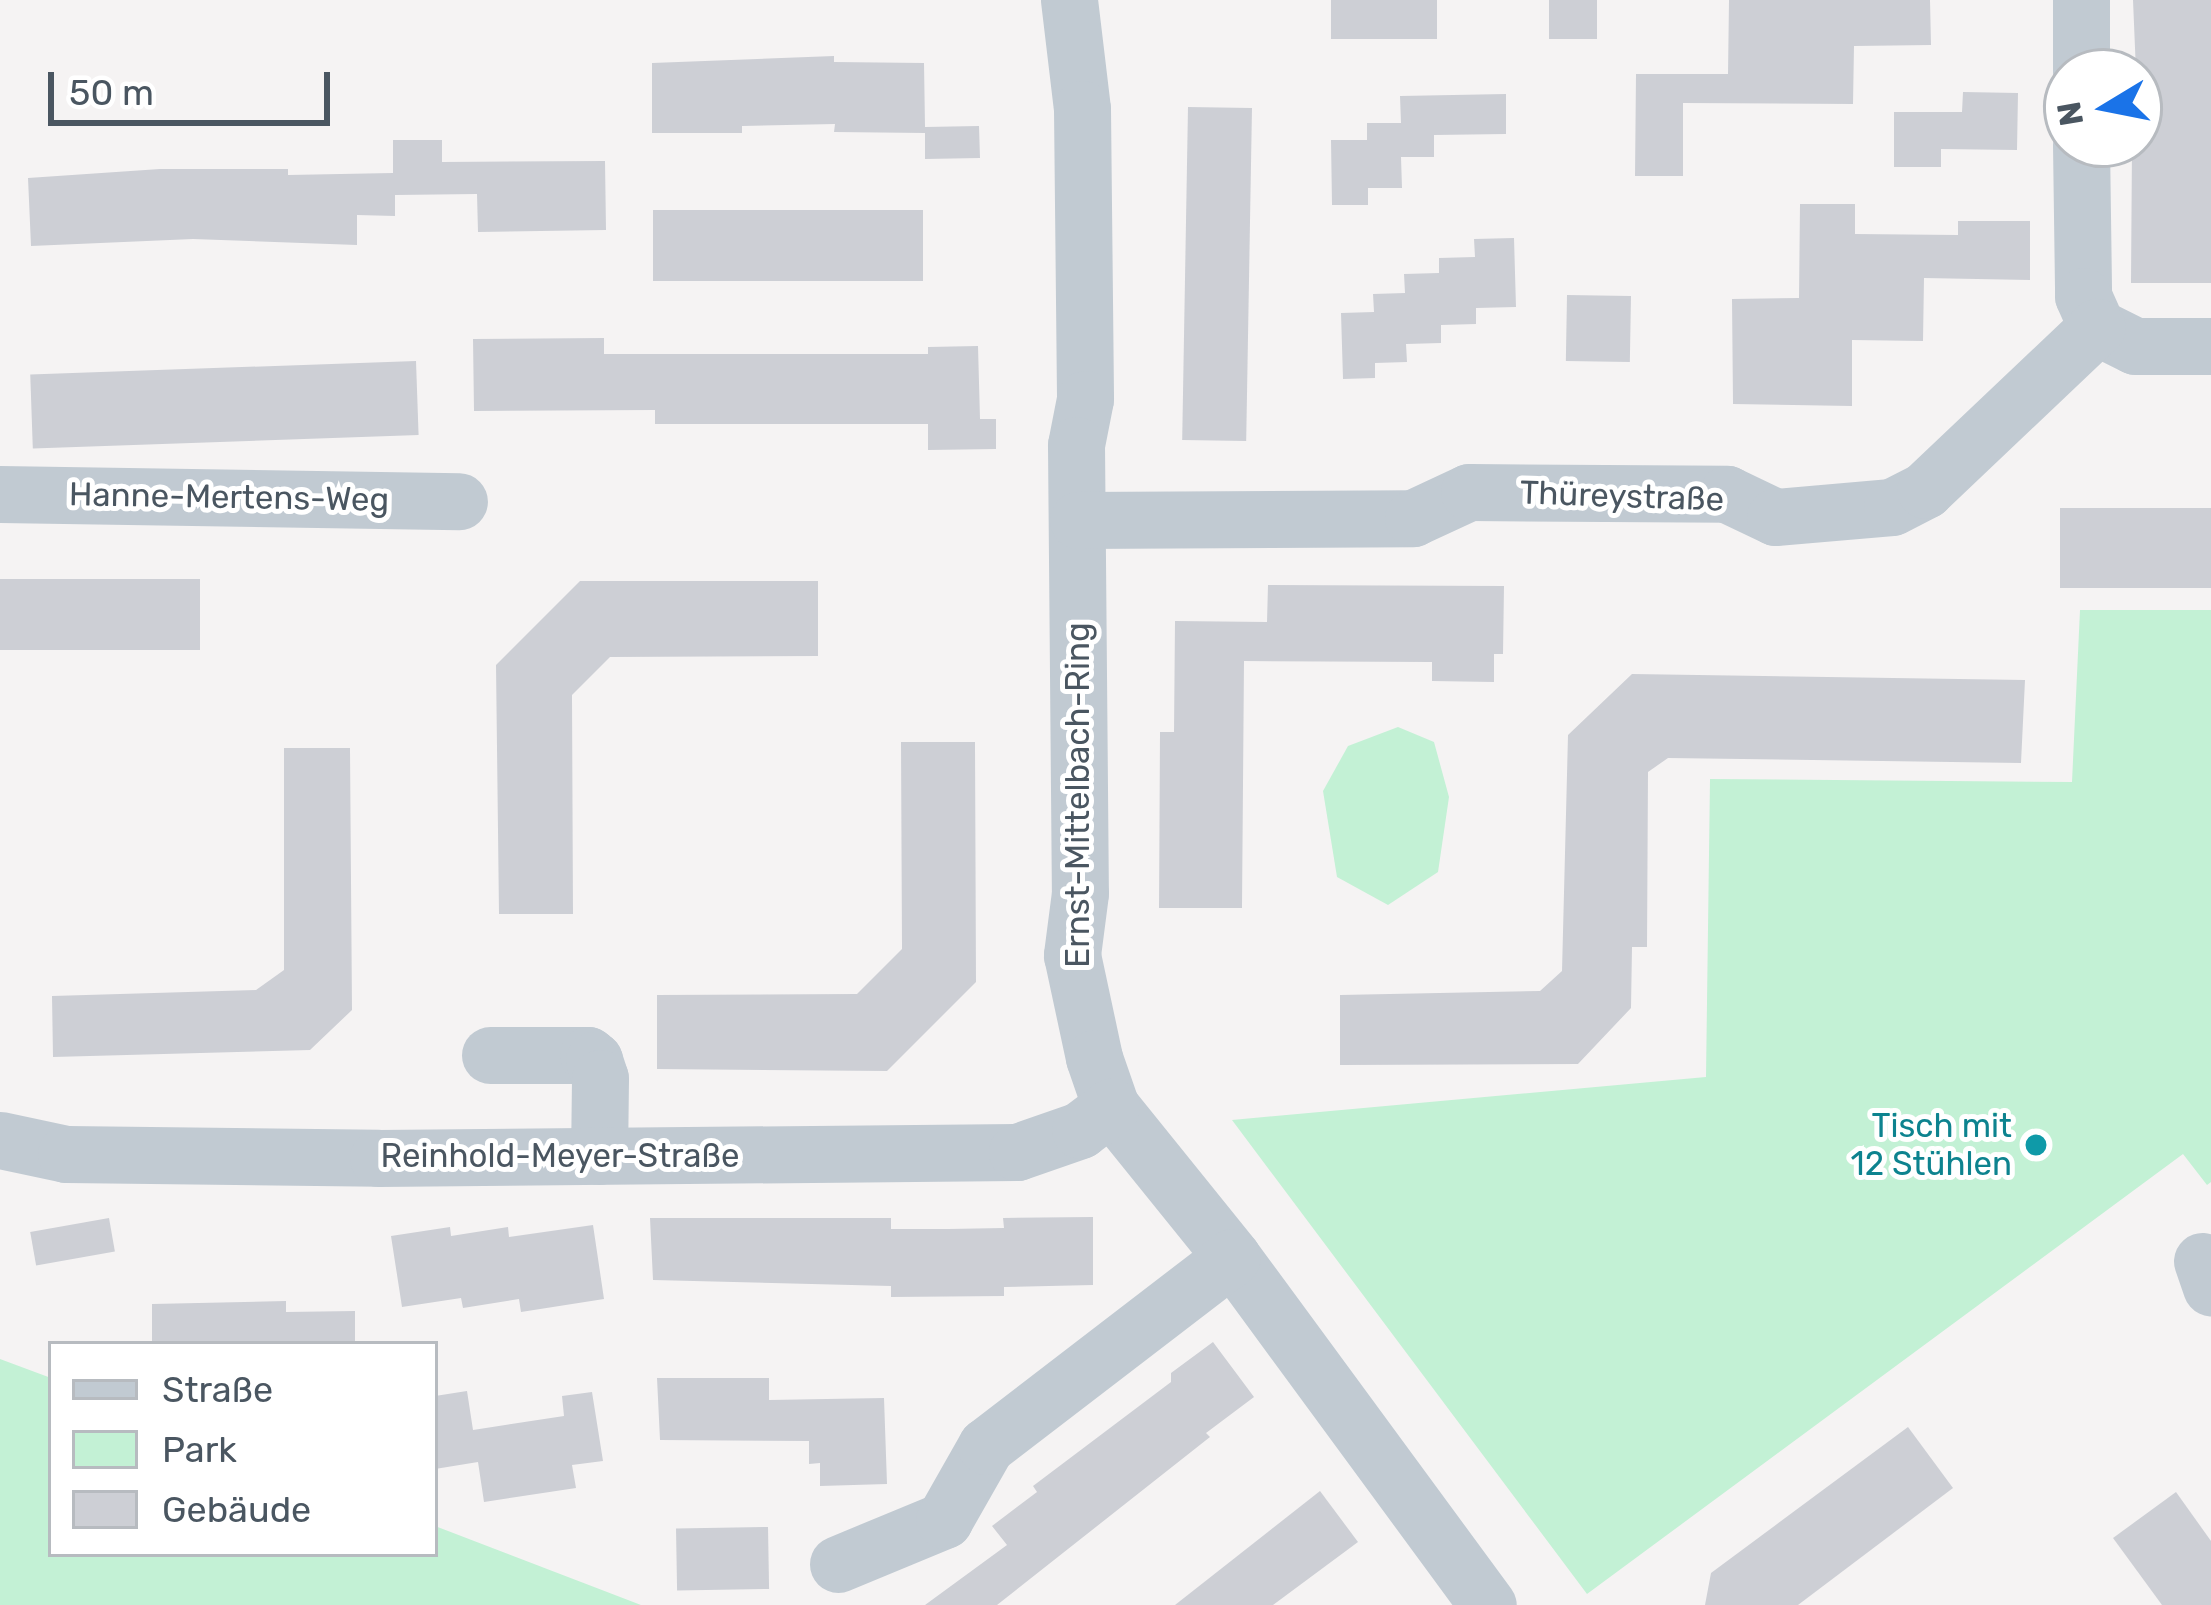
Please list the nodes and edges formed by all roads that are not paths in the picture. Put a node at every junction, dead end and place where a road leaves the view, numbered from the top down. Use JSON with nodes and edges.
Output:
{"nodes":[{"id":1,"x":1069,"y":0,"type":"edge"},
{"id":2,"x":2081,"y":0,"type":"edge"},
{"id":3,"x":2081,"y":48,"type":"edge"},
{"id":4,"x":2081,"y":168,"type":"edge"},
{"id":5,"x":2097,"y":327,"type":"junction"},
{"id":6,"x":2211,"y":346,"type":"edge"},
{"id":7,"x":0,"y":494,"type":"edge"},
{"id":8,"x":459,"y":501,"type":"dead end"},
{"id":9,"x":1078,"y":520,"type":"junction"},
{"id":10,"x":490,"y":1055,"type":"dead end"},
{"id":11,"x":1111,"y":1107,"type":"junction"},
{"id":12,"x":0,"y":1140,"type":"edge"},
{"id":13,"x":598,"y":1156,"type":"junction"},
{"id":14,"x":1232,"y":1257,"type":"junction"},
{"id":15,"x":838,"y":1564,"type":"dead end"},
{"id":16,"x":1475,"y":1601,"type":"edge"}],
"edges":[{"from":1,"to":9,"type":"street","name":"Ernst-Mittelbach-Ring"},
{"from":2,"to":3,"type":"street"},
{"from":4,"to":5,"type":"street"},
{"from":5,"to":6,"type":"street"},
{"from":5,"to":9,"type":"street","name":"Thüreystraße"},
{"from":7,"to":8,"type":"street","name":"Hanne-Mertens-Weg"},
{"from":9,"to":11,"type":"street","name":"Ernst-Mittelbach-Ring"},
{"from":10,"to":13,"type":"street"},
{"from":11,"to":13,"type":"street","name":"Reinhold-Meyer-Straße"},
{"from":11,"to":14,"type":"street","name":"Ernst-Mittelbach-Ring"},
{"from":12,"to":13,"type":"street","name":"Reinhold-Meyer-Straße"},
{"from":14,"to":15,"type":"street"},
{"from":14,"to":16,"type":"street","name":"Ernst-Mittelbach-Ring"}]}
